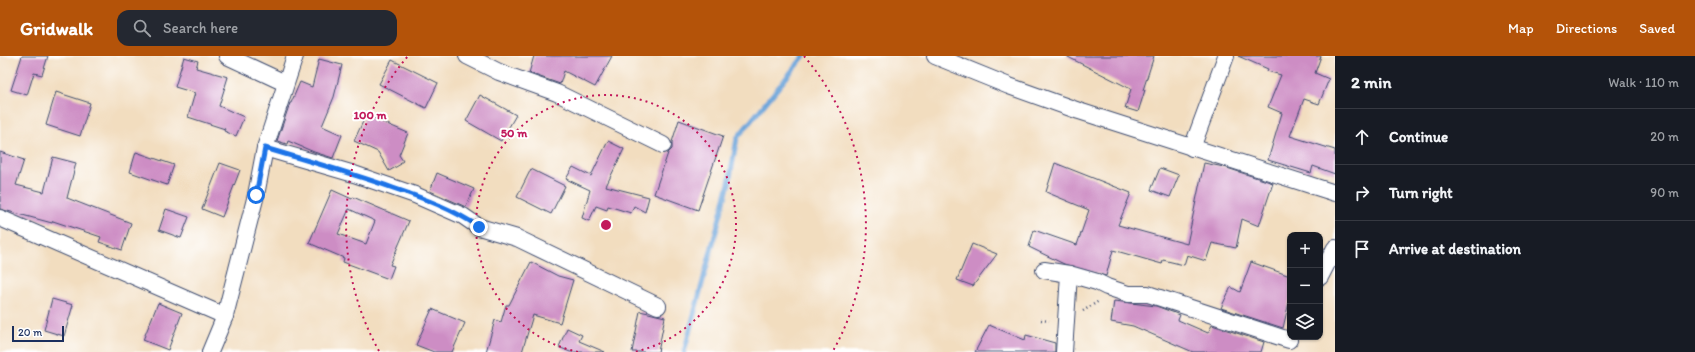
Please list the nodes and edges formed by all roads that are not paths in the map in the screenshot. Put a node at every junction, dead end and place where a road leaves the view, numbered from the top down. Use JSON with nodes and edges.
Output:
{"nodes":[{"id":1,"x":227,"y":56,"type":"edge"},
{"id":2,"x":295,"y":56,"type":"edge"},
{"id":3,"x":467,"y":56,"type":"edge"},
{"id":4,"x":935,"y":56,"type":"edge"},
{"id":5,"x":1226,"y":56,"type":"edge"},
{"id":6,"x":285,"y":83,"type":"junction"},
{"id":7,"x":663,"y":145,"type":"dead end"},
{"id":8,"x":265,"y":148,"type":"junction"},
{"id":9,"x":1192,"y":148,"type":"junction"},
{"id":10,"x":1335,"y":193,"type":"edge"},
{"id":11,"x":0,"y":218,"type":"edge"},
{"id":12,"x":1335,"y":248,"type":"edge"},
{"id":13,"x":1044,"y":270,"type":"dead end"},
{"id":14,"x":1323,"y":271,"type":"edge"},
{"id":15,"x":1069,"y":274,"type":"junction"},
{"id":16,"x":658,"y":306,"type":"dead end"},
{"id":17,"x":225,"y":316,"type":"junction"},
{"id":18,"x":1289,"y":346,"type":"edge"},
{"id":19,"x":210,"y":352,"type":"edge"},
{"id":20,"x":1064,"y":352,"type":"edge"}],
"edges":[{"from":1,"to":6,"type":"street"},
{"from":2,"to":6,"type":"street"},
{"from":3,"to":7,"type":"street"},
{"from":4,"to":9,"type":"street"},
{"from":5,"to":9,"type":"street"},
{"from":6,"to":8,"type":"street"},
{"from":8,"to":16,"type":"street"},
{"from":8,"to":17,"type":"street"},
{"from":9,"to":10,"type":"street"},
{"from":11,"to":17,"type":"street"},
{"from":12,"to":14,"type":"street"},
{"from":13,"to":15,"type":"street"},
{"from":15,"to":18,"type":"street"},
{"from":15,"to":20,"type":"street"},
{"from":17,"to":19,"type":"street"}]}
